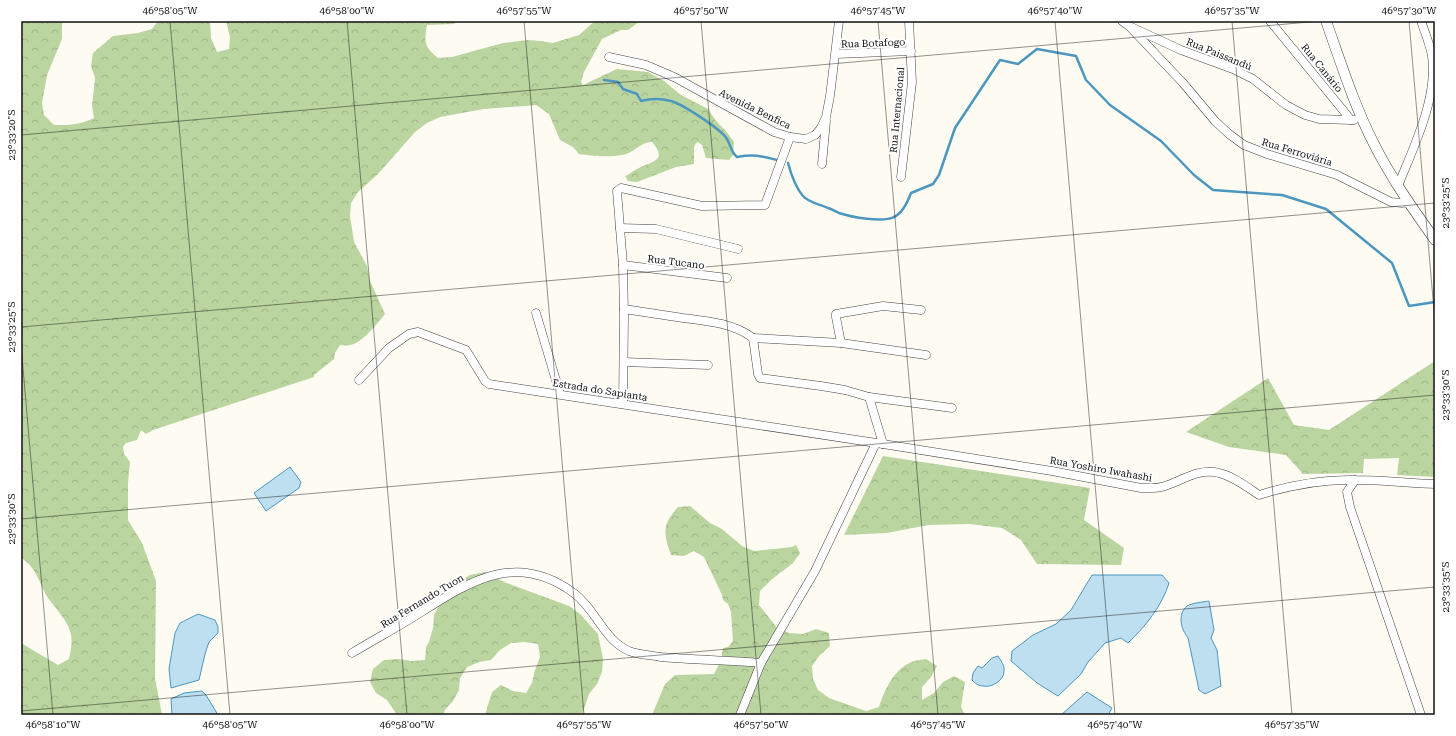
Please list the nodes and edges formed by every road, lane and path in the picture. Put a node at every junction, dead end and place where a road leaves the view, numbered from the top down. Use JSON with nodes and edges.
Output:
{"nodes":[{"id":1,"x":839,"y":21,"type":"edge"},
{"id":2,"x":909,"y":21,"type":"edge"},
{"id":3,"x":1270,"y":21,"type":"edge"},
{"id":4,"x":1326,"y":21,"type":"edge"},
{"id":5,"x":1421,"y":21,"type":"edge"},
{"id":6,"x":1125,"y":23,"type":"edge"},
{"id":7,"x":911,"y":51,"type":"junction"},
{"id":8,"x":836,"y":54,"type":"junction"},
{"id":9,"x":609,"y":57,"type":"dead end"},
{"id":10,"x":827,"y":109,"type":"junction"},
{"id":11,"x":1362,"y":118,"type":"junction"},
{"id":12,"x":1351,"y":120,"type":"junction"},
{"id":13,"x":790,"y":137,"type":"junction"},
{"id":14,"x":822,"y":164,"type":"dead end"},
{"id":15,"x":901,"y":177,"type":"dead end"},
{"id":16,"x":1398,"y":186,"type":"junction"},
{"id":17,"x":1408,"y":202,"type":"junction"},
{"id":18,"x":620,"y":228,"type":"junction"},
{"id":19,"x":1435,"y":240,"type":"edge"},
{"id":20,"x":738,"y":249,"type":"dead end"},
{"id":21,"x":623,"y":265,"type":"junction"},
{"id":22,"x":727,"y":278,"type":"dead end"},
{"id":23,"x":624,"y":309,"type":"junction"},
{"id":24,"x":921,"y":310,"type":"dead end"},
{"id":25,"x":536,"y":313,"type":"dead end"},
{"id":26,"x":754,"y":338,"type":"junction"},
{"id":27,"x":841,"y":343,"type":"junction"},
{"id":28,"x":926,"y":355,"type":"dead end"},
{"id":29,"x":624,"y":362,"type":"junction"},
{"id":30,"x":708,"y":365,"type":"dead end"},
{"id":31,"x":359,"y":380,"type":"dead end"},
{"id":32,"x":560,"y":394,"type":"junction"},
{"id":33,"x":869,"y":397,"type":"junction"},
{"id":34,"x":623,"y":404,"type":"junction"},
{"id":35,"x":952,"y":408,"type":"dead end"},
{"id":36,"x":879,"y":443,"type":"junction"},
{"id":37,"x":971,"y":458,"type":"joint"},
{"id":38,"x":1355,"y":480,"type":"junction"},
{"id":39,"x":1435,"y":484,"type":"edge"},
{"id":40,"x":352,"y":653,"type":"dead end"},
{"id":41,"x":761,"y":663,"type":"junction"},
{"id":42,"x":740,"y":715,"type":"edge"},
{"id":43,"x":1421,"y":715,"type":"edge"}],
"edges":[{"from":1,"to":8,"type":"street","name":"Avenida Benfica"},
{"from":2,"to":7,"type":"street","name":"Rua Internacional"},
{"from":3,"to":12,"type":"street","name":"Rua Canário"},
{"from":4,"to":11,"type":"street"},
{"from":5,"to":16,"type":"street"},
{"from":6,"to":12,"type":"street","name":"Rua Paissandú"},
{"from":6,"to":17,"type":"street","name":"Rua Ferroviária"},
{"from":7,"to":8,"type":"street","name":"Rua Botafogo"},
{"from":7,"to":15,"type":"street","name":"Rua Internacional"},
{"from":8,"to":10,"type":"street","name":"Avenida Benfica"},
{"from":9,"to":13,"type":"street","name":"Avenida Benfica"},
{"from":10,"to":13,"type":"street","name":"Avenida Benfica"},
{"from":10,"to":14,"type":"street"},
{"from":11,"to":12,"type":"street"},
{"from":11,"to":16,"type":"street"},
{"from":13,"to":18,"type":"street"},
{"from":16,"to":17,"type":"street"},
{"from":17,"to":19,"type":"street"},
{"from":18,"to":20,"type":"street"},
{"from":18,"to":21,"type":"street"},
{"from":21,"to":22,"type":"street","name":"Rua Tucano"},
{"from":21,"to":23,"type":"street"},
{"from":23,"to":26,"type":"street"},
{"from":23,"to":29,"type":"street"},
{"from":24,"to":27,"type":"street"},
{"from":25,"to":32,"type":"street"},
{"from":26,"to":27,"type":"street"},
{"from":26,"to":33,"type":"street"},
{"from":27,"to":28,"type":"street"},
{"from":29,"to":30,"type":"street"},
{"from":29,"to":34,"type":"street"},
{"from":31,"to":32,"type":"street","name":"Estrada do Sapianta"},
{"from":32,"to":34,"type":"street","name":"Estrada do Sapianta"},
{"from":33,"to":35,"type":"street"},
{"from":33,"to":36,"type":"street"},
{"from":34,"to":36,"type":"street","name":"Estrada do Sapianta"},
{"from":36,"to":37,"type":"street","name":"Estrada do Sapianta"},
{"from":36,"to":41,"type":"street"},
{"from":37,"to":38,"type":"street","name":"Rua Yoshiro Iwahashi"},
{"from":38,"to":39,"type":"street","name":"Rua Yoshiro Iwahashi"},
{"from":38,"to":43,"type":"street"},
{"from":40,"to":41,"type":"street","name":"Rua Fernando Tuon"},
{"from":41,"to":42,"type":"street"}]}
